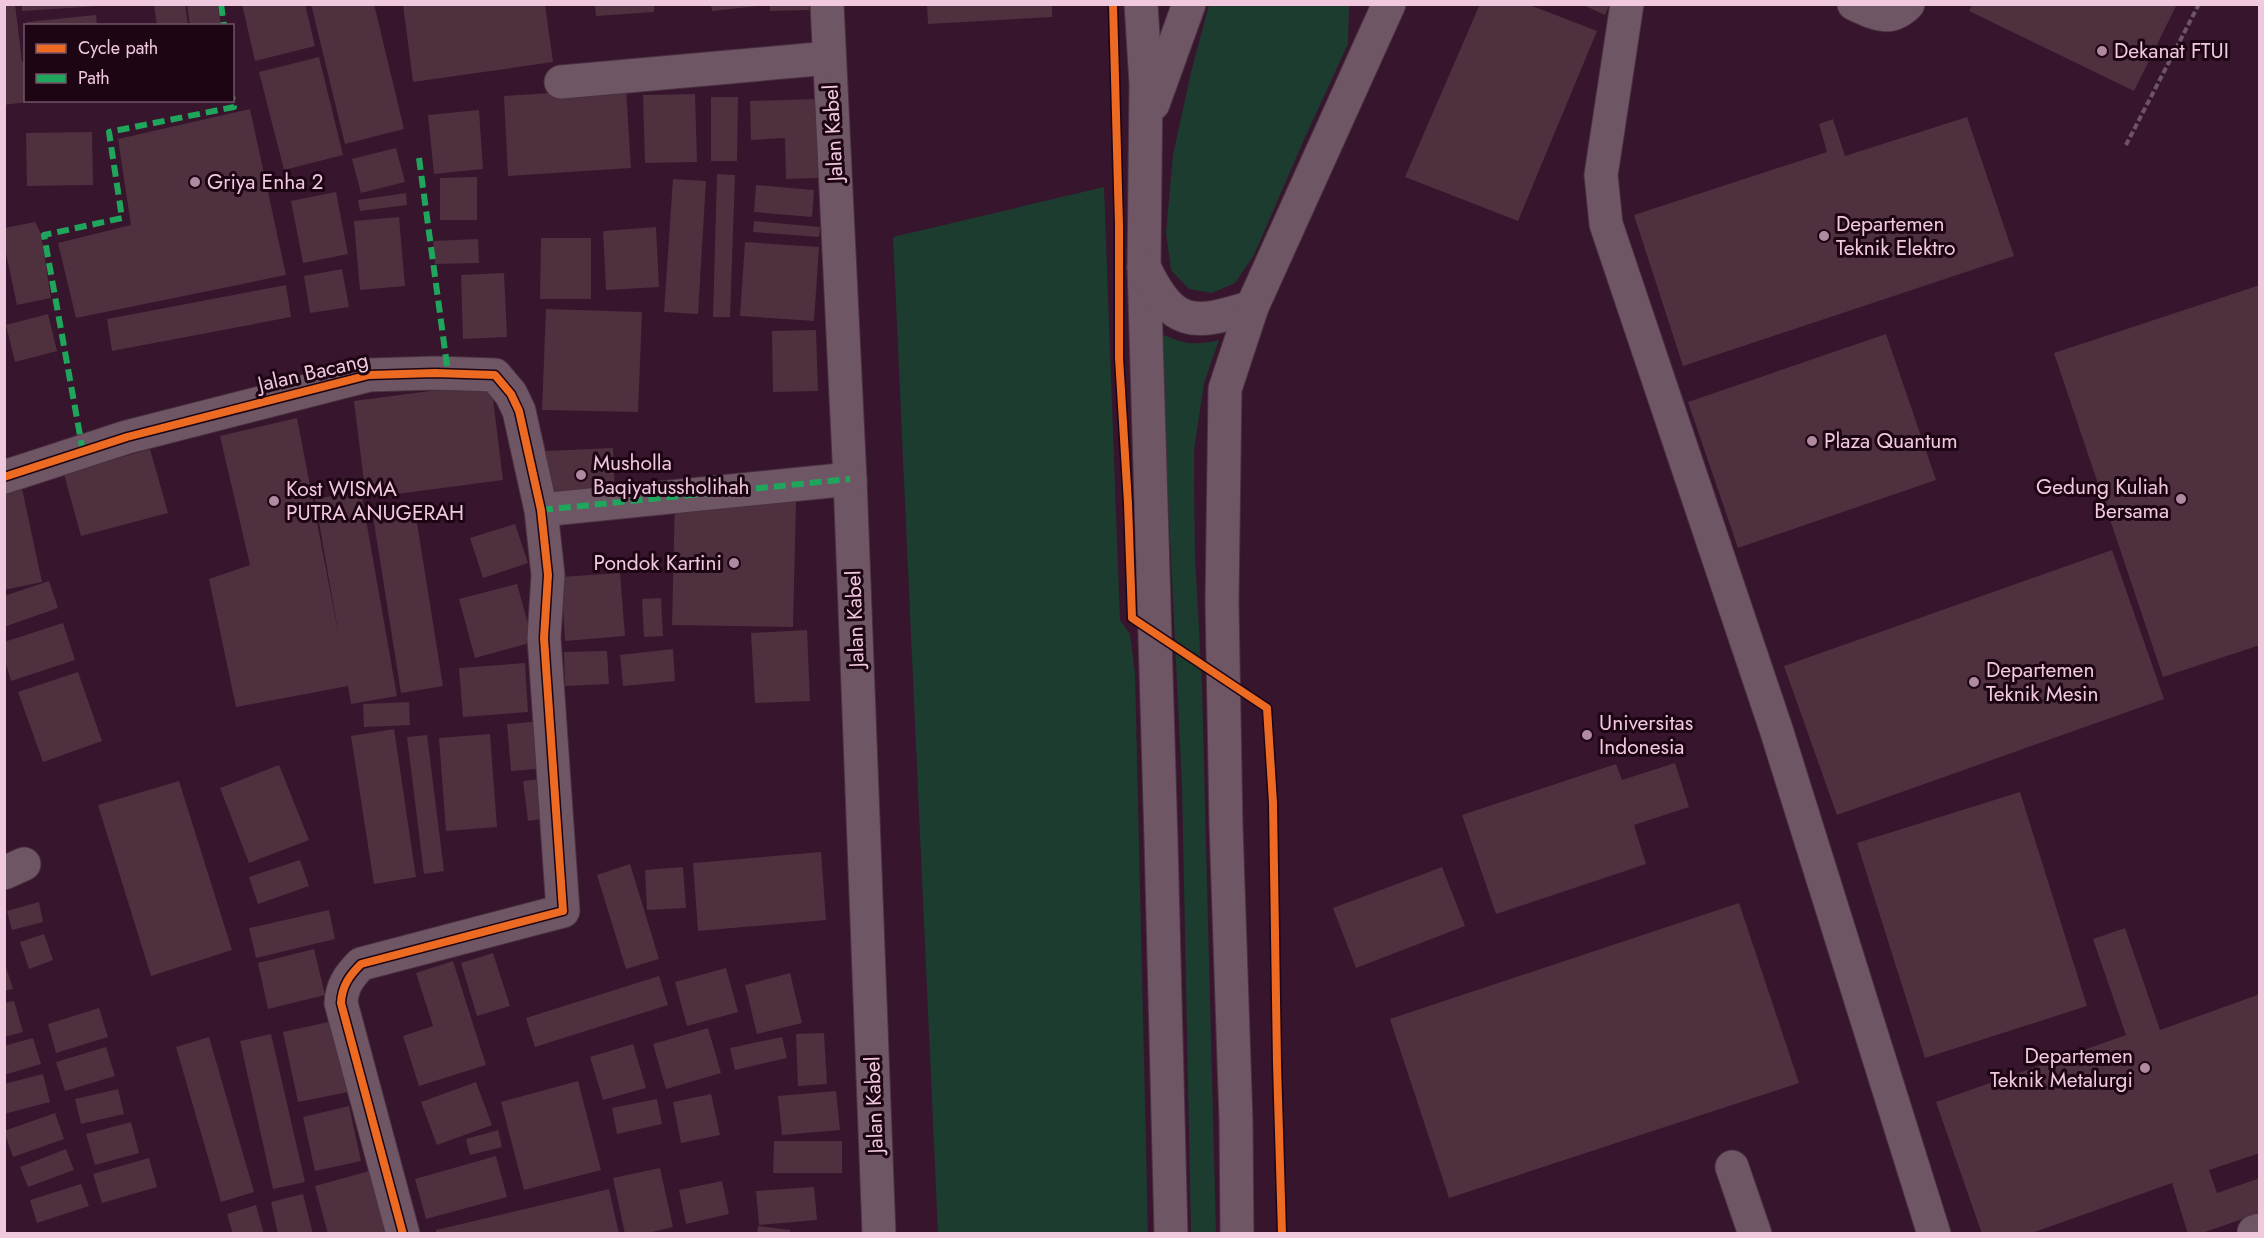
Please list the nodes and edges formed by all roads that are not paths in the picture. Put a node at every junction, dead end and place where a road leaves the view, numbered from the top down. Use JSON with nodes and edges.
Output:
{"nodes":[{"id":1,"x":827,"y":4,"type":"edge"},
{"id":2,"x":1141,"y":4,"type":"edge"},
{"id":3,"x":1189,"y":4,"type":"edge"},
{"id":4,"x":1627,"y":4,"type":"edge"},
{"id":5,"x":1854,"y":4,"type":"edge"},
{"id":6,"x":1908,"y":4,"type":"edge"},
{"id":7,"x":1382,"y":11,"type":"edge"},
{"id":8,"x":829,"y":58,"type":"junction"},
{"id":9,"x":561,"y":82,"type":"dead end"},
{"id":10,"x":1145,"y":129,"type":"junction"},
{"id":11,"x":1144,"y":267,"type":"junction"},
{"id":12,"x":1252,"y":307,"type":"junction"},
{"id":13,"x":4,"y":477,"type":"edge"},
{"id":14,"x":850,"y":478,"type":"junction"},
{"id":15,"x":541,"y":510,"type":"junction"},
{"id":16,"x":1732,"y":1167,"type":"dead end"},
{"id":17,"x":403,"y":1233,"type":"edge"},
{"id":18,"x":879,"y":1233,"type":"edge"},
{"id":19,"x":1171,"y":1233,"type":"edge"},
{"id":20,"x":1238,"y":1233,"type":"edge"},
{"id":21,"x":1755,"y":1233,"type":"edge"},
{"id":22,"x":1934,"y":1233,"type":"edge"}],
"edges":[{"from":1,"to":8,"type":"street","name":"Jalan Kabel"},
{"from":2,"to":10,"type":"street"},
{"from":3,"to":10,"type":"street"},
{"from":4,"to":22,"type":"street"},
{"from":5,"to":6,"type":"street"},
{"from":7,"to":12,"type":"street"},
{"from":8,"to":9,"type":"street"},
{"from":8,"to":14,"type":"street","name":"Jalan Kabel"},
{"from":10,"to":11,"type":"street"},
{"from":11,"to":12,"type":"street"},
{"from":11,"to":19,"type":"street"},
{"from":12,"to":20,"type":"street"},
{"from":13,"to":15,"type":"street","name":"Jalan Bacang"},
{"from":14,"to":15,"type":"street"},
{"from":14,"to":18,"type":"street","name":"Jalan Kabel"},
{"from":15,"to":17,"type":"street"},
{"from":16,"to":21,"type":"street"}]}
